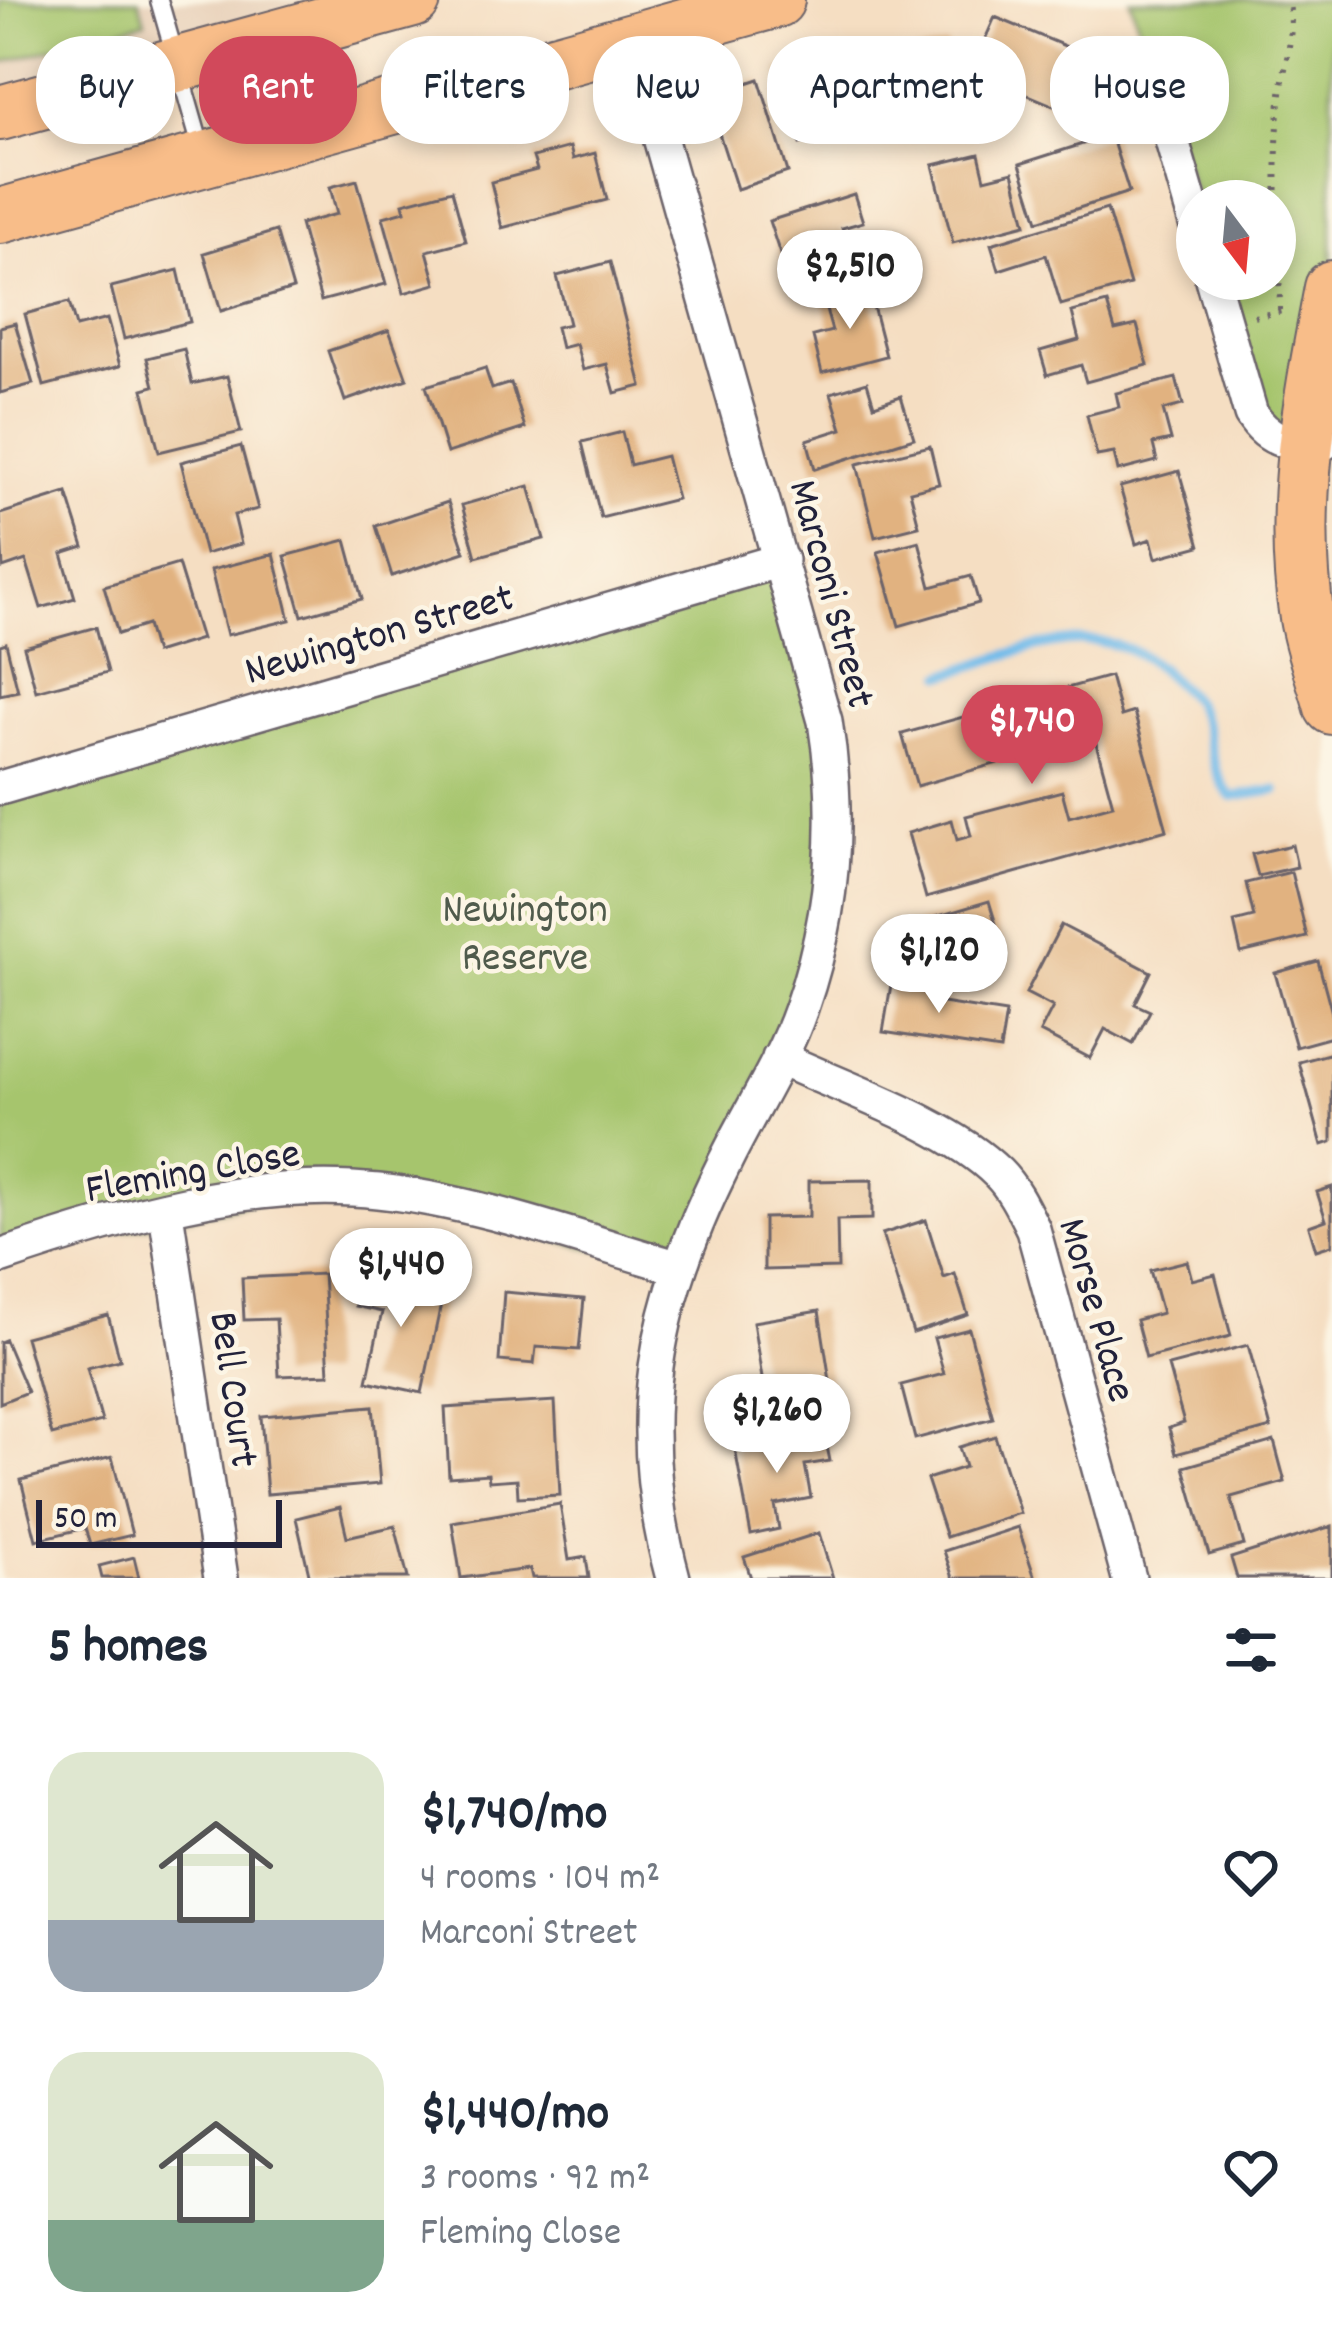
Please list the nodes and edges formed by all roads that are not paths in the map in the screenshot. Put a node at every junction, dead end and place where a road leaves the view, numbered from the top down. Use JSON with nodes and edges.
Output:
{"nodes":[{"id":1,"x":159,"y":0,"type":"edge"},
{"id":2,"x":412,"y":0,"type":"edge"},
{"id":3,"x":777,"y":0,"type":"edge"},
{"id":4,"x":654,"y":36,"type":"edge"},
{"id":5,"x":593,"y":53,"type":"edge"},
{"id":6,"x":178,"y":65,"type":"junction"},
{"id":7,"x":0,"y":113,"type":"edge"},
{"id":8,"x":662,"y":144,"type":"edge"},
{"id":9,"x":1173,"y":144,"type":"edge"},
{"id":10,"x":205,"y":160,"type":"junction"},
{"id":11,"x":1183,"y":180,"type":"edge"},
{"id":12,"x":0,"y":216,"type":"edge"},
{"id":13,"x":1332,"y":288,"type":"edge"},
{"id":14,"x":1218,"y":300,"type":"edge"},
{"id":15,"x":1318,"y":443,"type":"edge"},
{"id":16,"x":781,"y":560,"type":"junction"},
{"id":17,"x":1332,"y":707,"type":"edge"},
{"id":18,"x":0,"y":788,"type":"edge"},
{"id":19,"x":779,"y":1058,"type":"junction"},
{"id":20,"x":166,"y":1212,"type":"junction"},
{"id":21,"x":0,"y":1257,"type":"edge"},
{"id":22,"x":680,"y":1268,"type":"junction"},
{"id":23,"x":220,"y":1578,"type":"edge"},
{"id":24,"x":673,"y":1578,"type":"edge"},
{"id":25,"x":1129,"y":1578,"type":"edge"}],
"edges":[{"from":1,"to":6,"type":"lane"},
{"from":2,"to":6,"type":"main road"},
{"from":3,"to":4,"type":"main road"},
{"from":5,"to":10,"type":"main road"},
{"from":6,"to":7,"type":"main road"},
{"from":6,"to":10,"type":"lane"},
{"from":8,"to":16,"type":"street","name":"Marconi Street"},
{"from":9,"to":11,"type":"street"},
{"from":10,"to":12,"type":"main road"},
{"from":13,"to":15,"type":"main road"},
{"from":14,"to":15,"type":"street"},
{"from":15,"to":17,"type":"main road"},
{"from":16,"to":18,"type":"street","name":"Newington Street"},
{"from":16,"to":19,"type":"street","name":"Marconi Street"},
{"from":19,"to":22,"type":"street","name":"Marconi Street"},
{"from":19,"to":25,"type":"street","name":"Morse Place"},
{"from":20,"to":21,"type":"street","name":"Fleming Close"},
{"from":20,"to":22,"type":"street","name":"Fleming Close"},
{"from":20,"to":23,"type":"street","name":"Bell Court"},
{"from":22,"to":24,"type":"street","name":"Marconi Street"}]}
